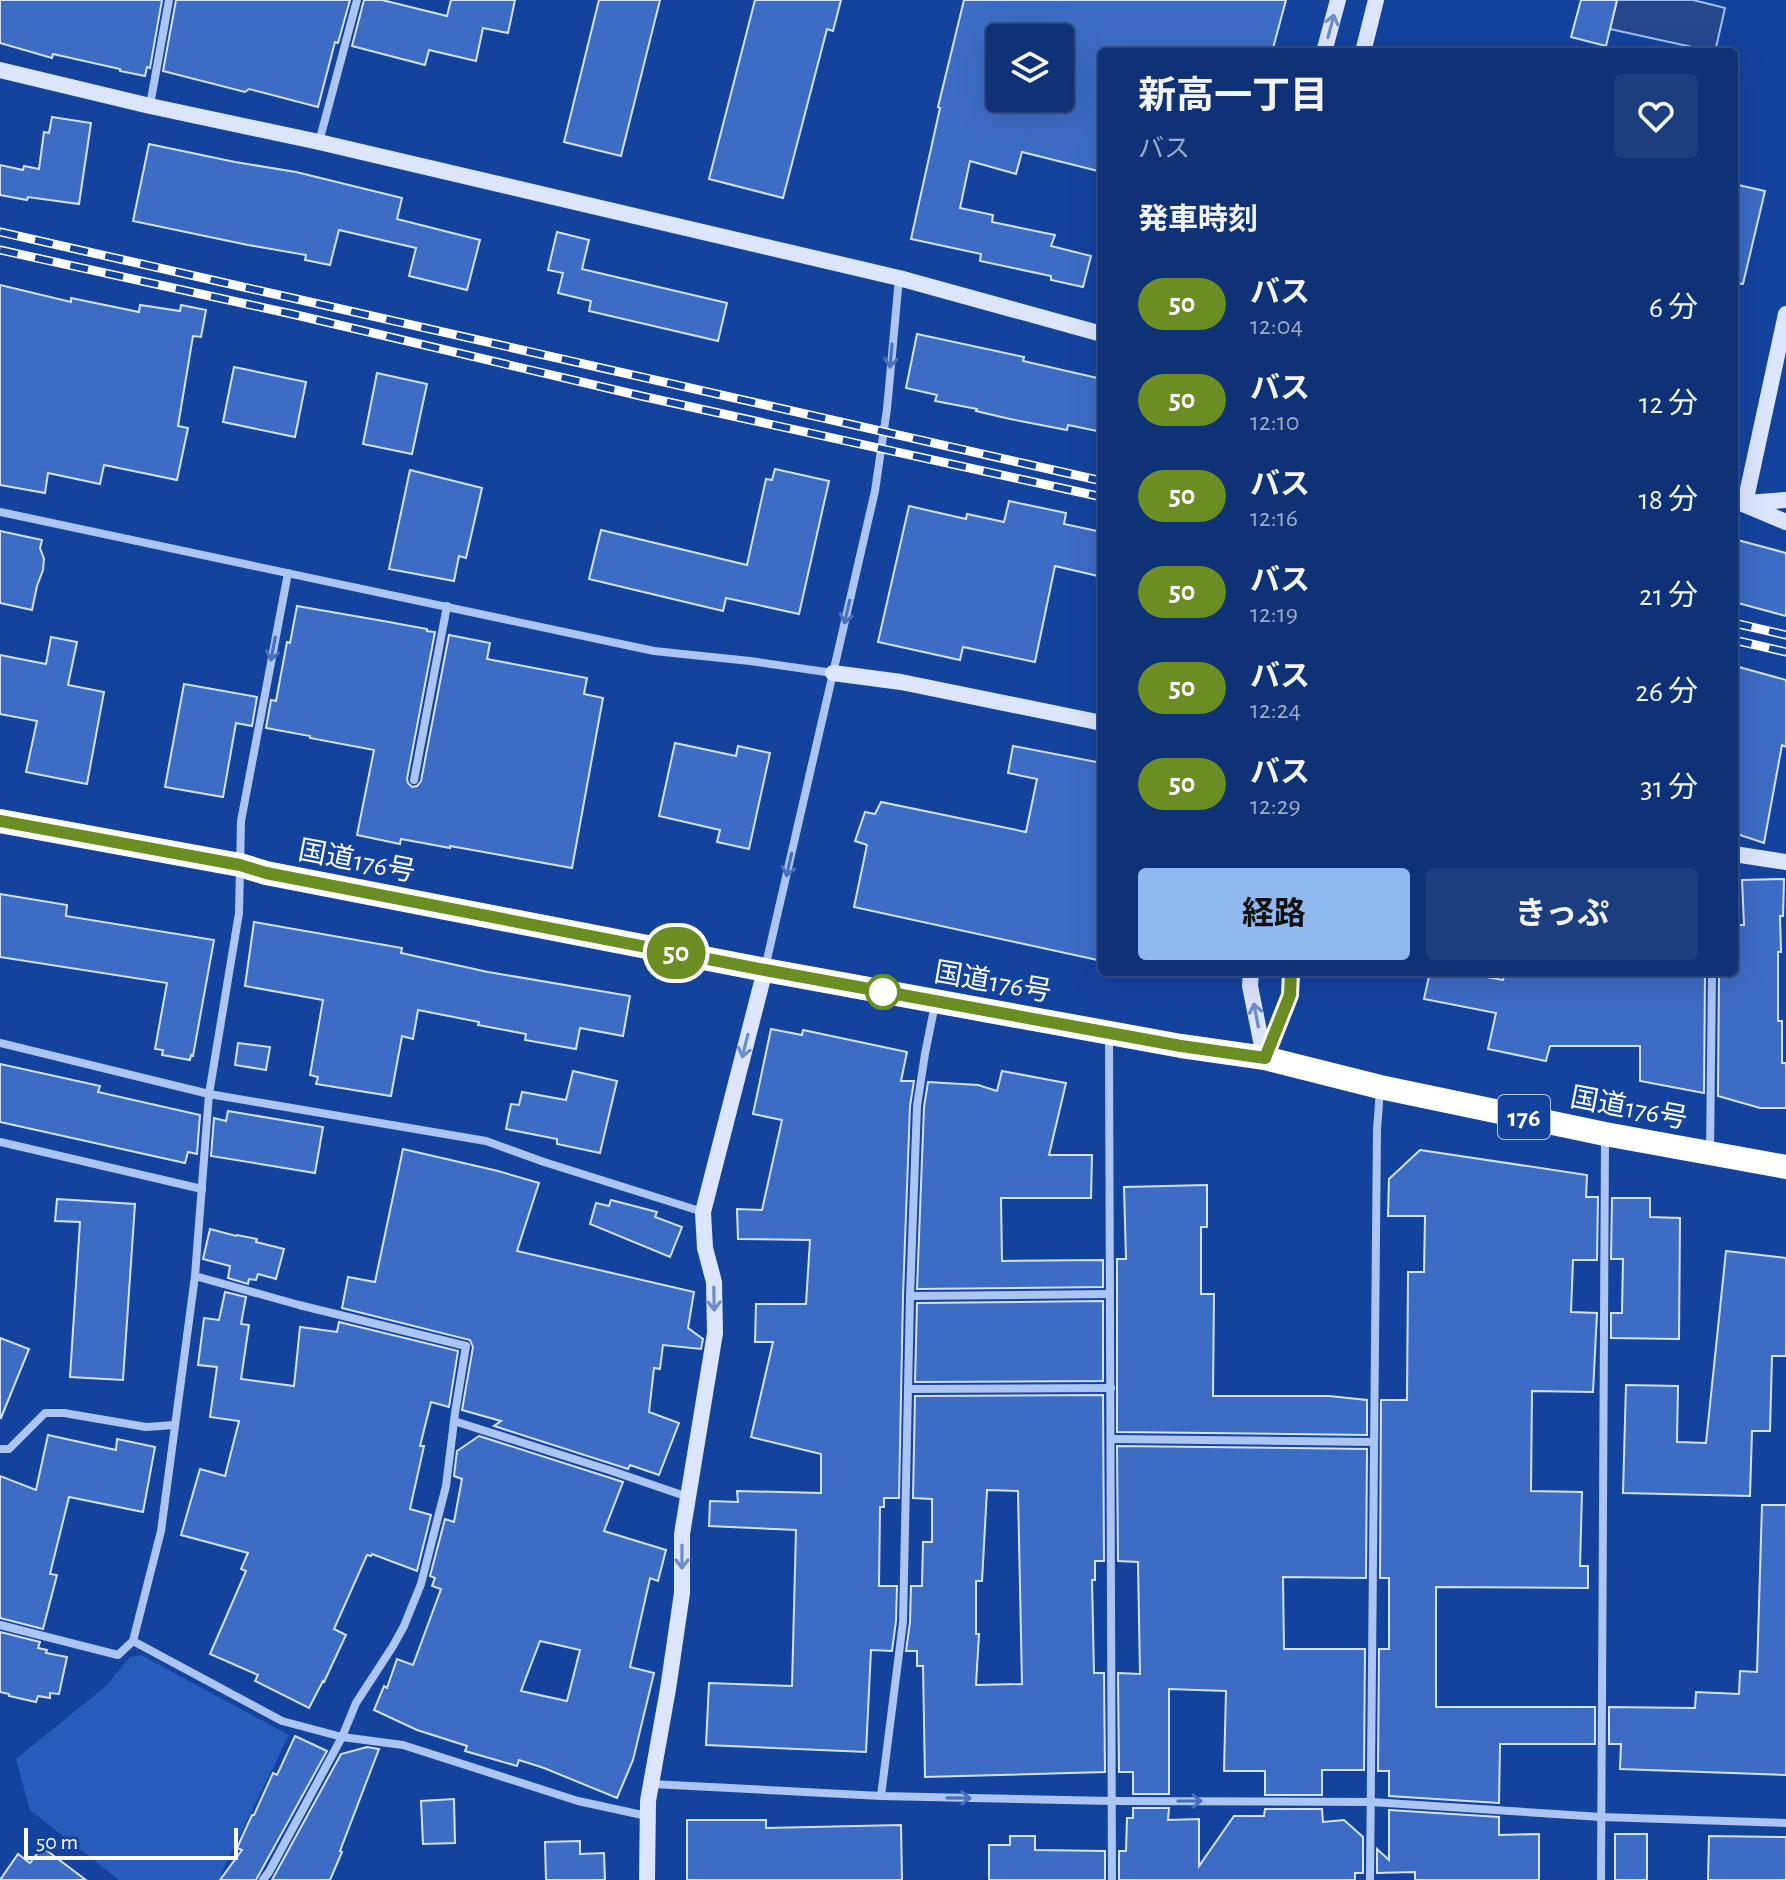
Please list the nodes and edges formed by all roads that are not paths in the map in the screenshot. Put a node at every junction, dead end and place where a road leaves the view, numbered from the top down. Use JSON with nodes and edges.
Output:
{"nodes":[{"id":1,"x":169,"y":0,"type":"edge"},
{"id":2,"x":357,"y":0,"type":"edge"},
{"id":3,"x":1338,"y":0,"type":"edge"},
{"id":4,"x":1376,"y":0,"type":"edge"},
{"id":5,"x":1325,"y":48,"type":"edge"},
{"id":6,"x":1364,"y":48,"type":"edge"},
{"id":7,"x":0,"y":70,"type":"edge"},
{"id":8,"x":150,"y":106,"type":"junction"},
{"id":9,"x":319,"y":142,"type":"junction"},
{"id":10,"x":899,"y":278,"type":"junction"},
{"id":11,"x":1786,"y":314,"type":"edge"},
{"id":12,"x":1098,"y":333,"type":"edge"},
{"id":13,"x":1786,"y":500,"type":"edge"},
{"id":14,"x":1739,"y":502,"type":"edge"},
{"id":15,"x":0,"y":512,"type":"edge"},
{"id":16,"x":1786,"y":522,"type":"edge"},
{"id":17,"x":288,"y":573,"type":"junction"},
{"id":18,"x":447,"y":606,"type":"junction"},
{"id":19,"x":833,"y":673,"type":"junction"},
{"id":20,"x":1098,"y":722,"type":"edge"},
{"id":21,"x":414,"y":780,"type":"dead end"},
{"id":22,"x":0,"y":821,"type":"edge"},
{"id":23,"x":1738,"y":855,"type":"edge"},
{"id":24,"x":1786,"y":862,"type":"edge"},
{"id":25,"x":240,"y":865,"type":"junction"},
{"id":26,"x":765,"y":970,"type":"junction"},
{"id":27,"x":1251,"y":976,"type":"edge"},
{"id":28,"x":1292,"y":976,"type":"edge"},
{"id":29,"x":1712,"y":976,"type":"edge"},
{"id":30,"x":936,"y":1001,"type":"junction"},
{"id":31,"x":1109,"y":1032,"type":"junction"},
{"id":32,"x":0,"y":1043,"type":"edge"},
{"id":33,"x":1265,"y":1058,"type":"junction"},
{"id":34,"x":1380,"y":1087,"type":"junction"},
{"id":35,"x":209,"y":1094,"type":"junction"},
{"id":36,"x":1605,"y":1134,"type":"junction"},
{"id":37,"x":0,"y":1142,"type":"edge"},
{"id":38,"x":1710,"y":1153,"type":"junction"},
{"id":39,"x":1786,"y":1167,"type":"edge"},
{"id":40,"x":202,"y":1189,"type":"junction"},
{"id":41,"x":703,"y":1212,"type":"junction"},
{"id":42,"x":195,"y":1276,"type":"junction"},
{"id":43,"x":1110,"y":1294,"type":"junction"},
{"id":44,"x":910,"y":1296,"type":"junction"},
{"id":45,"x":1111,"y":1388,"type":"junction"},
{"id":46,"x":909,"y":1389,"type":"junction"},
{"id":47,"x":454,"y":1421,"type":"junction"},
{"id":48,"x":175,"y":1425,"type":"junction"},
{"id":49,"x":1112,"y":1439,"type":"junction"},
{"id":50,"x":1374,"y":1442,"type":"junction"},
{"id":51,"x":0,"y":1449,"type":"edge"},
{"id":52,"x":688,"y":1497,"type":"junction"},
{"id":53,"x":0,"y":1625,"type":"edge"},
{"id":54,"x":133,"y":1641,"type":"junction"},
{"id":55,"x":342,"y":1737,"type":"junction"},
{"id":56,"x":652,"y":1784,"type":"junction"},
{"id":57,"x":881,"y":1796,"type":"junction"},
{"id":58,"x":1112,"y":1801,"type":"junction"},
{"id":59,"x":1371,"y":1802,"type":"junction"},
{"id":60,"x":648,"y":1816,"type":"junction"},
{"id":61,"x":1601,"y":1817,"type":"junction"},
{"id":62,"x":1786,"y":1823,"type":"edge"},
{"id":63,"x":263,"y":1880,"type":"edge"},
{"id":64,"x":647,"y":1880,"type":"edge"},
{"id":65,"x":1112,"y":1880,"type":"edge"},
{"id":66,"x":1370,"y":1880,"type":"edge"},
{"id":67,"x":1601,"y":1880,"type":"edge"}],
"edges":[{"from":1,"to":8,"type":"street"},
{"from":2,"to":9,"type":"street"},
{"from":5,"to":3,"type":"street","one_way":true},
{"from":4,"to":6,"type":"street"},
{"from":7,"to":8,"type":"street"},
{"from":8,"to":9,"type":"street"},
{"from":9,"to":10,"type":"street"},
{"from":10,"to":12,"type":"street"},
{"from":10,"to":19,"type":"street","one_way":true},
{"from":11,"to":14,"type":"street"},
{"from":13,"to":14,"type":"street"},
{"from":14,"to":16,"type":"street"},
{"from":15,"to":17,"type":"street"},
{"from":17,"to":18,"type":"street"},
{"from":17,"to":25,"type":"street","one_way":true},
{"from":18,"to":19,"type":"street"},
{"from":18,"to":21,"type":"street"},
{"from":19,"to":20,"type":"street"},
{"from":19,"to":26,"type":"street","one_way":true},
{"from":22,"to":25,"type":"highway","name":"国道176号","number":"176"},
{"from":23,"to":24,"type":"street"},
{"from":25,"to":26,"type":"highway","name":"国道176号","number":"176"},
{"from":25,"to":35,"type":"street"},
{"from":26,"to":30,"type":"highway","name":"国道176号","number":"176"},
{"from":26,"to":41,"type":"street","one_way":true},
{"from":33,"to":27,"type":"street","one_way":true},
{"from":28,"to":33,"type":"street"},
{"from":29,"to":38,"type":"street"},
{"from":30,"to":31,"type":"highway","name":"国道176号","number":"176"},
{"from":30,"to":44,"type":"street"},
{"from":31,"to":33,"type":"highway","name":"国道176号","number":"176"},
{"from":31,"to":43,"type":"street"},
{"from":32,"to":35,"type":"street"},
{"from":33,"to":34,"type":"highway","name":"国道176号","number":"176"},
{"from":34,"to":36,"type":"highway","name":"国道176号","number":"176"},
{"from":34,"to":50,"type":"street"},
{"from":35,"to":40,"type":"street"},
{"from":35,"to":41,"type":"street"},
{"from":36,"to":38,"type":"highway","name":"国道176号","number":"176"},
{"from":36,"to":61,"type":"street"},
{"from":37,"to":40,"type":"street"},
{"from":38,"to":39,"type":"highway","name":"国道176号","number":"176"},
{"from":40,"to":42,"type":"street"},
{"from":41,"to":52,"type":"street","one_way":true},
{"from":42,"to":47,"type":"street"},
{"from":42,"to":48,"type":"street"},
{"from":43,"to":44,"type":"street"},
{"from":43,"to":45,"type":"street"},
{"from":44,"to":46,"type":"street"},
{"from":45,"to":46,"type":"street"},
{"from":45,"to":49,"type":"street"},
{"from":46,"to":57,"type":"street"},
{"from":47,"to":52,"type":"street"},
{"from":47,"to":55,"type":"street"},
{"from":48,"to":51,"type":"street"},
{"from":48,"to":54,"type":"street"},
{"from":49,"to":50,"type":"street"},
{"from":49,"to":58,"type":"street"},
{"from":50,"to":59,"type":"street"},
{"from":52,"to":56,"type":"street","one_way":true},
{"from":53,"to":54,"type":"street"},
{"from":54,"to":55,"type":"street"},
{"from":55,"to":60,"type":"street"},
{"from":55,"to":63,"type":"street"},
{"from":56,"to":57,"type":"street"},
{"from":56,"to":60,"type":"street"},
{"from":57,"to":58,"type":"street","one_way":true},
{"from":58,"to":59,"type":"street","one_way":true},
{"from":58,"to":65,"type":"street"},
{"from":59,"to":61,"type":"street"},
{"from":59,"to":66,"type":"street"},
{"from":60,"to":64,"type":"street"},
{"from":61,"to":62,"type":"street"},
{"from":61,"to":67,"type":"street"}]}
